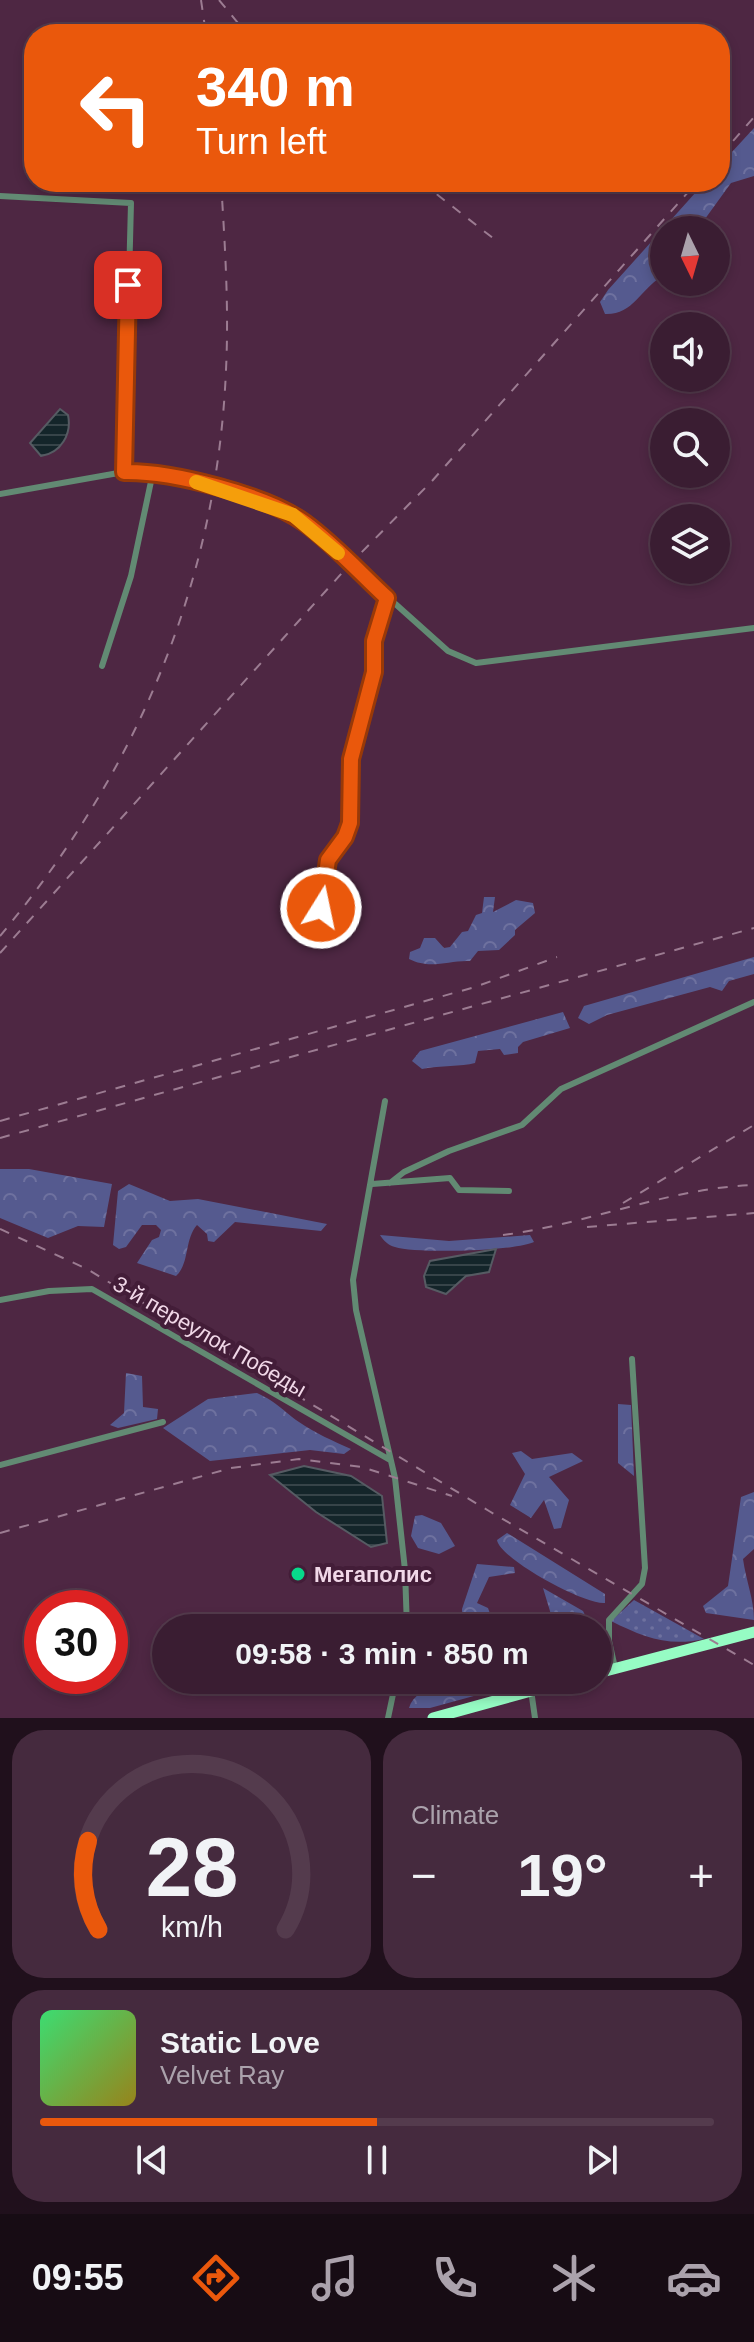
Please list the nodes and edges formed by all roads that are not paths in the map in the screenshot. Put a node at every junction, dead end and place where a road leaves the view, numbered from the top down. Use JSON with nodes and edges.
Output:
{"nodes":[{"id":1,"x":0,"y":196,"type":"edge"},
{"id":2,"x":124,"y":472,"type":"junction"},
{"id":3,"x":153,"y":472,"type":"junction"},
{"id":4,"x":0,"y":494,"type":"edge"},
{"id":5,"x":387,"y":598,"type":"junction"},
{"id":6,"x":754,"y":628,"type":"edge"},
{"id":7,"x":102,"y":666,"type":"dead end"},
{"id":8,"x":318,"y":928,"type":"dead end"},
{"id":9,"x":754,"y":1002,"type":"edge"},
{"id":10,"x":385,"y":1101,"type":"dead end"},
{"id":11,"x":390,"y":1183,"type":"junction"},
{"id":12,"x":372,"y":1184,"type":"junction"},
{"id":13,"x":509,"y":1191,"type":"dead end"},
{"id":14,"x":0,"y":1300,"type":"edge"},
{"id":15,"x":632,"y":1359,"type":"dead end"},
{"id":16,"x":163,"y":1422,"type":"dead end"},
{"id":17,"x":391,"y":1460,"type":"junction"},
{"id":18,"x":0,"y":1465,"type":"edge"},
{"id":19,"x":407,"y":1614,"type":"edge"},
{"id":20,"x":754,"y":1632,"type":"edge"},
{"id":21,"x":615,"y":1668,"type":"junction"},
{"id":22,"x":612,"y":1669,"type":"edge"},
{"id":23,"x":393,"y":1694,"type":"edge"},
{"id":24,"x":517,"y":1694,"type":"edge"},
{"id":25,"x":532,"y":1694,"type":"edge"},
{"id":26,"x":388,"y":1718,"type":"edge"},
{"id":27,"x":433,"y":1718,"type":"edge"},
{"id":28,"x":535,"y":1718,"type":"edge"}],
"edges":[{"from":1,"to":2,"type":"street"},
{"from":2,"to":3,"type":"street"},
{"from":2,"to":4,"type":"street"},
{"from":3,"to":5,"type":"street"},
{"from":3,"to":7,"type":"street"},
{"from":5,"to":6,"type":"street"},
{"from":5,"to":8,"type":"street"},
{"from":9,"to":11,"type":"street"},
{"from":10,"to":12,"type":"street"},
{"from":11,"to":12,"type":"street"},
{"from":11,"to":13,"type":"street"},
{"from":12,"to":17,"type":"street"},
{"from":14,"to":17,"type":"street","name":"3-й переулок Победы"},
{"from":15,"to":21,"type":"street"},
{"from":16,"to":18,"type":"street"},
{"from":17,"to":19,"type":"street"},
{"from":20,"to":21,"type":"highway"},
{"from":21,"to":22,"type":"highway"},
{"from":23,"to":26,"type":"street"},
{"from":24,"to":27,"type":"highway"},
{"from":25,"to":28,"type":"street"}]}
